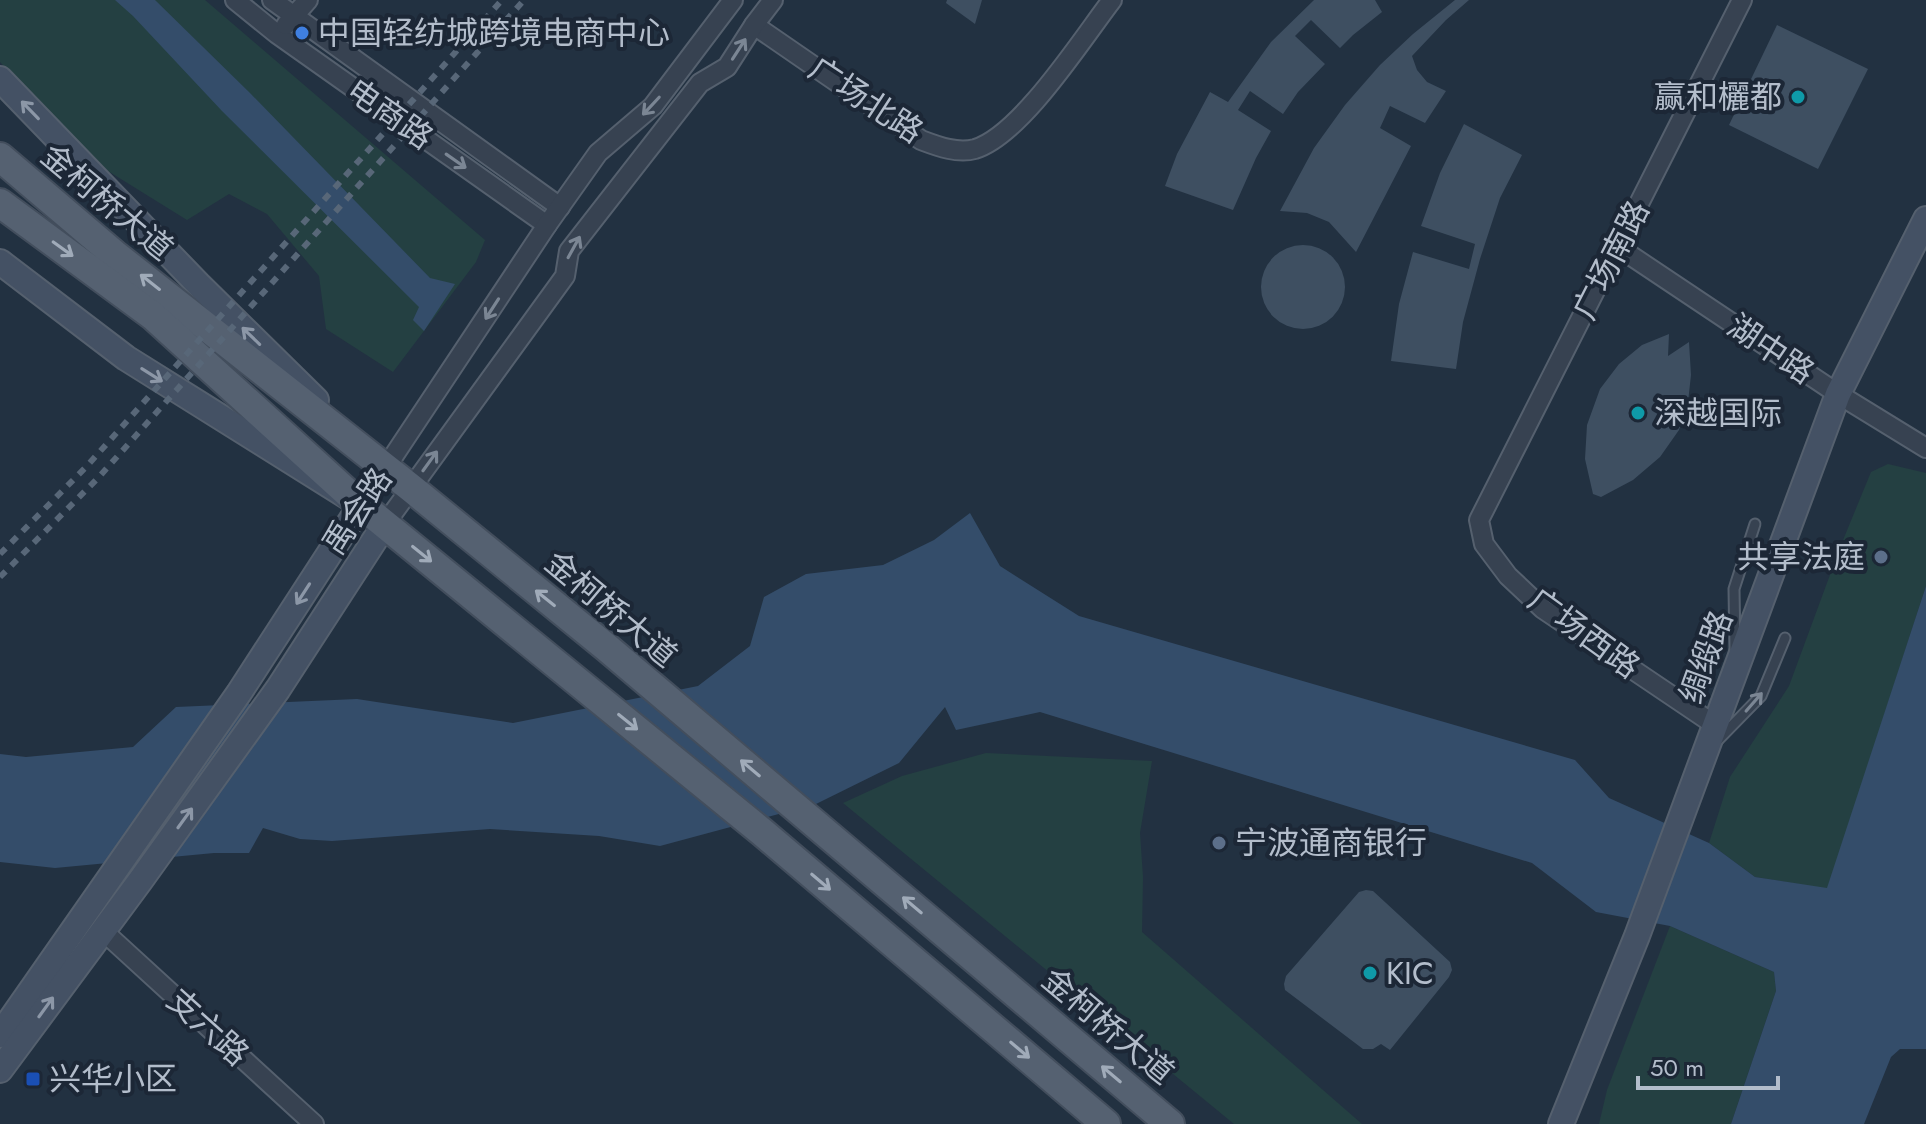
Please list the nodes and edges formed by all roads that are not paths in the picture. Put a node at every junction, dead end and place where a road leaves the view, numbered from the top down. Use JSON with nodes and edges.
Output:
{"nodes":[{"id":1,"x":235,"y":0,"type":"edge"},
{"id":2,"x":272,"y":0,"type":"edge"},
{"id":3,"x":308,"y":0,"type":"edge"},
{"id":4,"x":733,"y":0,"type":"edge"},
{"id":5,"x":773,"y":0,"type":"edge"},
{"id":6,"x":1112,"y":0,"type":"edge"},
{"id":7,"x":1742,"y":0,"type":"edge"},
{"id":8,"x":293,"y":17,"type":"junction"},
{"id":9,"x":754,"y":25,"type":"junction"},
{"id":10,"x":277,"y":34,"type":"junction"},
{"id":11,"x":0,"y":79,"type":"edge"},
{"id":12,"x":0,"y":157,"type":"edge"},
{"id":13,"x":0,"y":203,"type":"edge"},
{"id":14,"x":560,"y":207,"type":"junction"},
{"id":15,"x":1926,"y":219,"type":"edge"},
{"id":16,"x":547,"y":225,"type":"junction"},
{"id":17,"x":1618,"y":247,"type":"junction"},
{"id":18,"x":0,"y":262,"type":"edge"},
{"id":19,"x":1838,"y":394,"type":"junction"},
{"id":20,"x":1926,"y":448,"type":"edge"},
{"id":21,"x":387,"y":469,"type":"junction"},
{"id":22,"x":411,"y":488,"type":"junction"},
{"id":23,"x":361,"y":505,"type":"junction"},
{"id":24,"x":1479,"y":520,"type":"joint"},
{"id":25,"x":385,"y":524,"type":"junction"},
{"id":26,"x":1755,"y":524,"type":"dead end"},
{"id":27,"x":1785,"y":638,"type":"dead end"},
{"id":28,"x":1736,"y":669,"type":"junction"},
{"id":29,"x":1715,"y":725,"type":"junction"},
{"id":30,"x":1704,"y":754,"type":"junction"},
{"id":31,"x":102,"y":930,"type":"junction"},
{"id":32,"x":0,"y":1035,"type":"edge"},
{"id":33,"x":0,"y":1070,"type":"edge"},
{"id":34,"x":314,"y":1124,"type":"edge"},
{"id":35,"x":1106,"y":1124,"type":"edge"},
{"id":36,"x":1170,"y":1124,"type":"edge"},
{"id":37,"x":1561,"y":1124,"type":"edge"}],
"edges":[{"from":1,"to":10,"type":"street","name":"电商路"},
{"from":2,"to":8,"type":"street","name":"电商路"},
{"from":3,"to":8,"type":"street"},
{"from":4,"to":14,"type":"street","name":"禹会路","one_way":true},
{"from":5,"to":9,"type":"street","name":"禹会路"},
{"from":6,"to":9,"type":"street","name":"广场北路"},
{"from":7,"to":17,"type":"street","name":"广场南路"},
{"from":8,"to":10,"type":"street"},
{"from":8,"to":14,"type":"street","name":"电商路"},
{"from":22,"to":9,"type":"street","name":"禹会路","one_way":true},
{"from":10,"to":16,"type":"street","name":"电商路","one_way":true},
{"from":21,"to":11,"type":"street","one_way":true},
{"from":21,"to":12,"type":"main road","name":"金柯桥大道","one_way":true},
{"from":13,"to":23,"type":"main road","name":"金柯桥大道","one_way":true},
{"from":14,"to":16,"type":"street","name":"禹会路"},
{"from":15,"to":19,"type":"street","name":"绸缎路"},
{"from":16,"to":21,"type":"street","name":"禹会路","one_way":true},
{"from":17,"to":19,"type":"street","name":"湖中路"},
{"from":17,"to":24,"type":"street","name":"广场南路"},
{"from":18,"to":23,"type":"street","one_way":true},
{"from":19,"to":20,"type":"street","name":"湖中路"},
{"from":19,"to":28,"type":"street","name":"绸缎路"},
{"from":21,"to":22,"type":"main road","name":"金柯桥大道"},
{"from":21,"to":23,"type":"street","name":"禹会路"},
{"from":22,"to":25,"type":"street","name":"禹会路"},
{"from":36,"to":22,"type":"main road","name":"金柯桥大道","one_way":true},
{"from":23,"to":25,"type":"main road","name":"金柯桥大道"},
{"from":23,"to":32,"type":"street","name":"禹会路","one_way":true},
{"from":24,"to":29,"type":"street","name":"广场西路"},
{"from":31,"to":25,"type":"street","name":"禹会路","one_way":true},
{"from":25,"to":35,"type":"main road","name":"金柯桥大道","one_way":true},
{"from":26,"to":28,"type":"lane"},
{"from":30,"to":27,"type":"lane","one_way":true},
{"from":28,"to":29,"type":"street","name":"绸缎路"},
{"from":29,"to":30,"type":"street","name":"绸缎路"},
{"from":30,"to":37,"type":"street","name":"绸缎路"},
{"from":33,"to":31,"type":"street","name":"禹会路","one_way":true},
{"from":31,"to":34,"type":"street","name":"支六路"}]}
